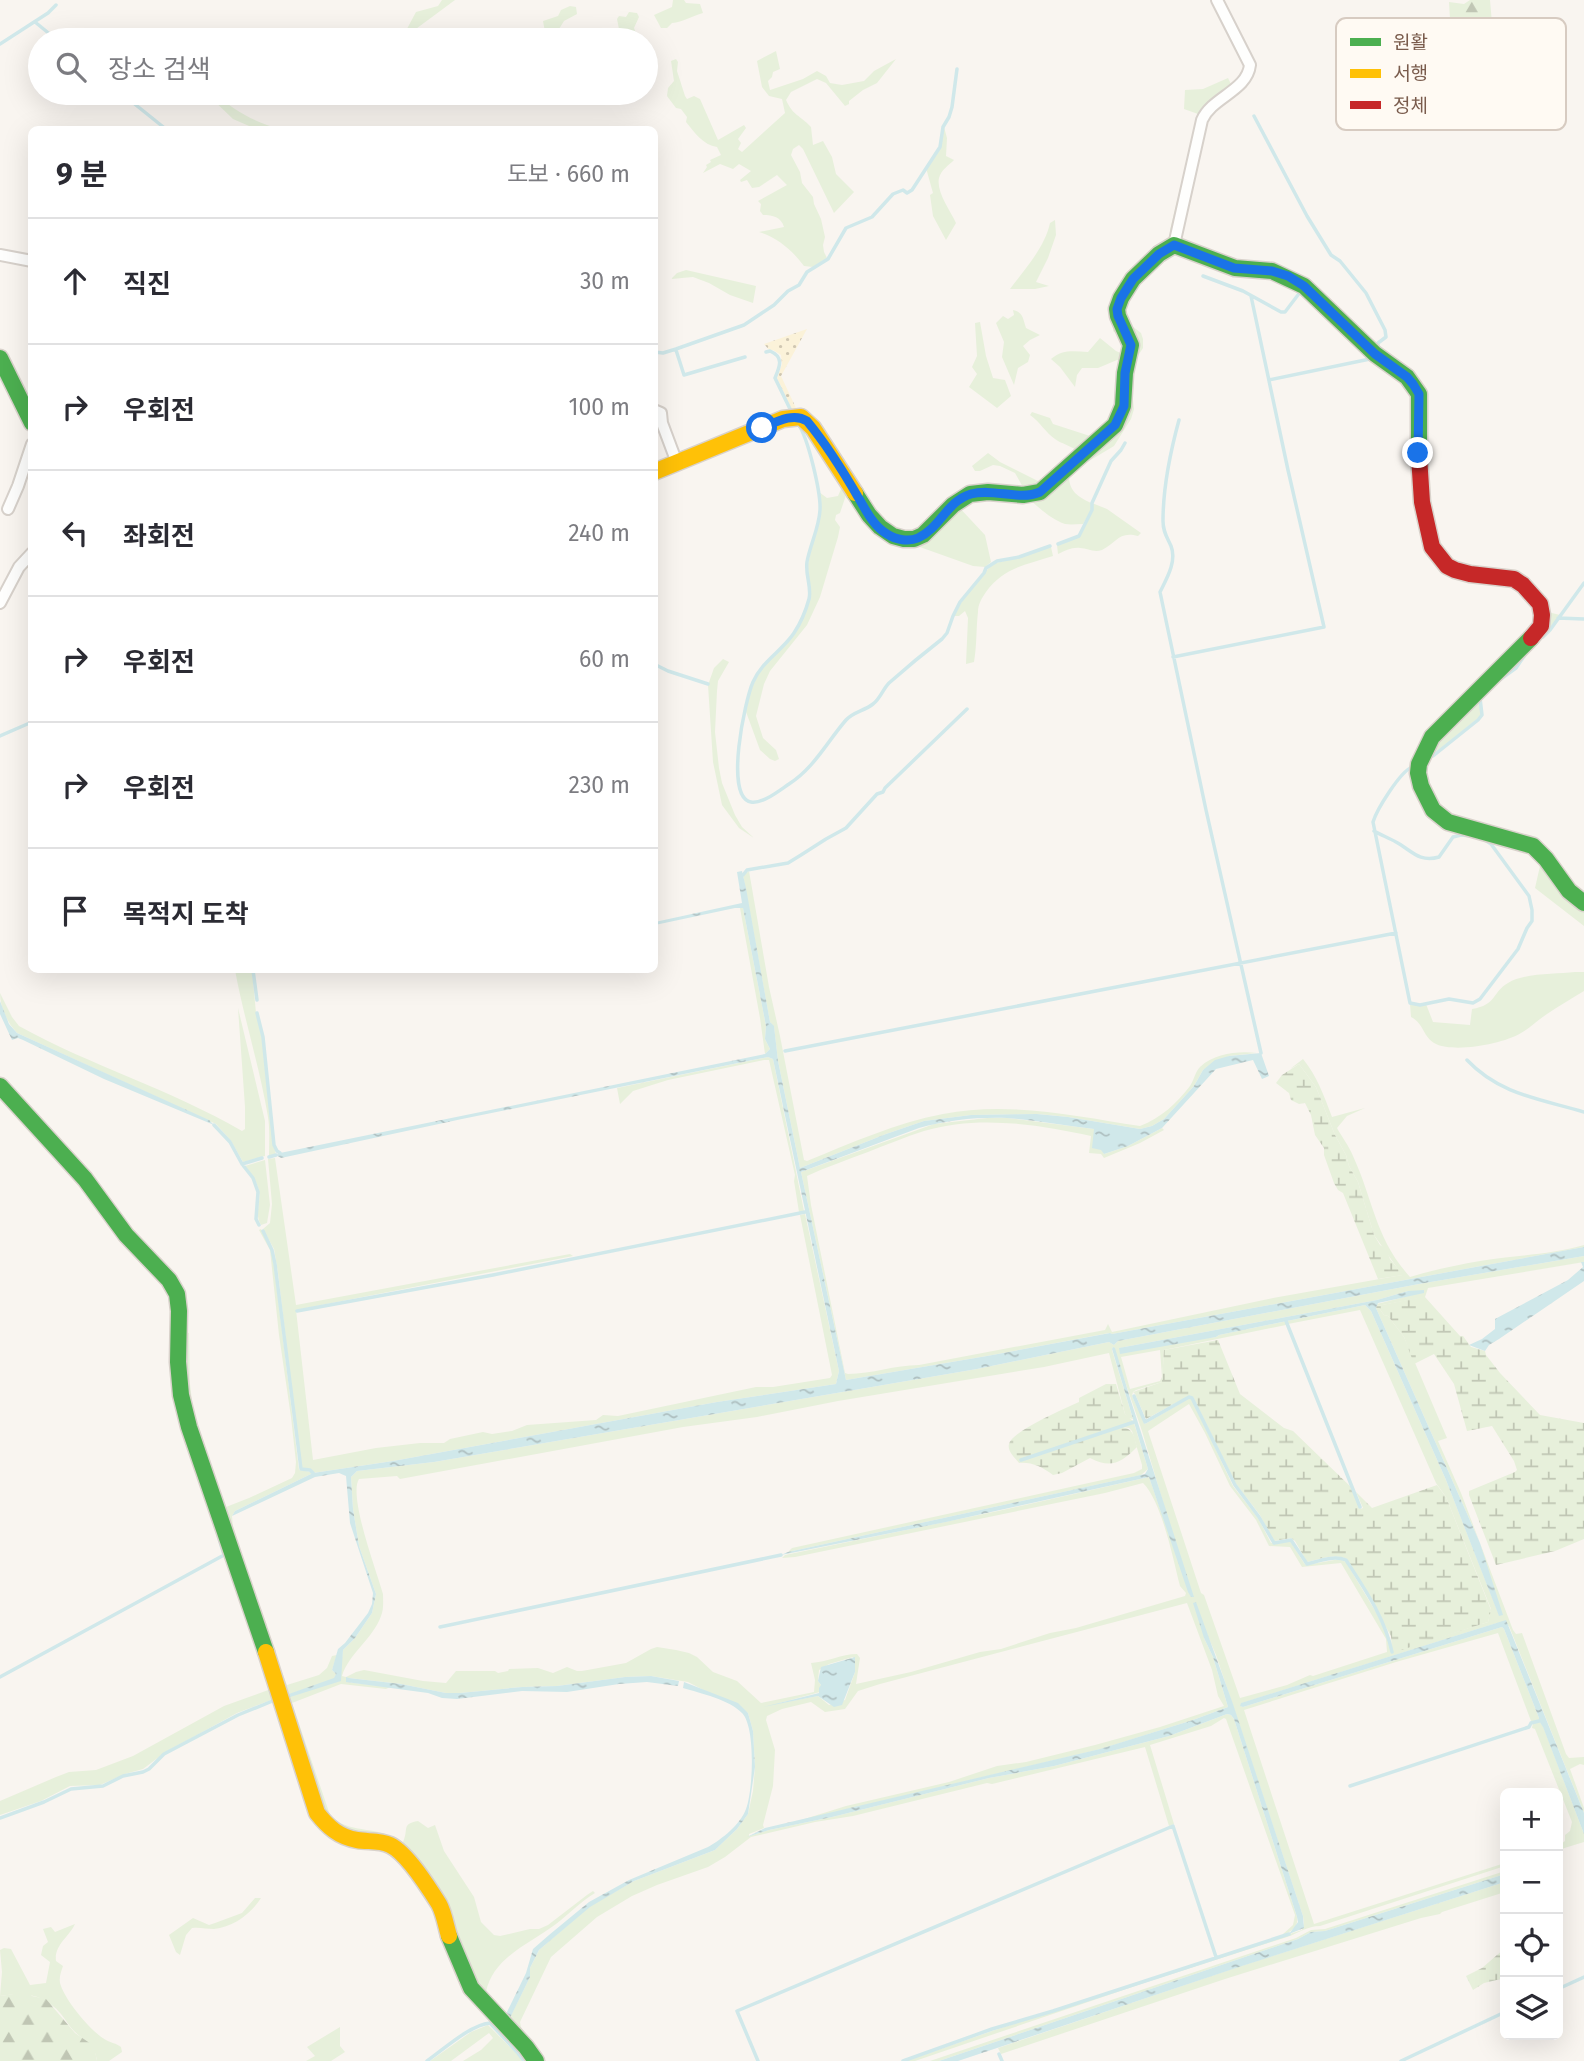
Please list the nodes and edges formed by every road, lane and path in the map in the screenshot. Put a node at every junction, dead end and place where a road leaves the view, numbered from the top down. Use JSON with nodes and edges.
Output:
{"nodes":[{"id":1,"x":1217,"y":0,"type":"edge"},
{"id":2,"x":1174,"y":245,"type":"junction"},
{"id":3,"x":0,"y":255,"type":"edge"},
{"id":4,"x":28,"y":260,"type":"edge"},
{"id":5,"x":0,"y":358,"type":"edge"},
{"id":6,"x":658,"y":412,"type":"edge"},
{"id":7,"x":28,"y":415,"type":"edge"},
{"id":8,"x":28,"y":456,"type":"edge"},
{"id":9,"x":677,"y":463,"type":"junction"},
{"id":10,"x":658,"y":470,"type":"edge"},
{"id":11,"x":8,"y":509,"type":"dead end"},
{"id":12,"x":28,"y":557,"type":"edge"},
{"id":13,"x":0,"y":603,"type":"edge"},
{"id":14,"x":1584,"y":902,"type":"edge"},
{"id":15,"x":0,"y":1086,"type":"edge"},
{"id":16,"x":536,"y":2061,"type":"edge"}],
"edges":[{"from":1,"to":2,"type":"street"},
{"from":2,"to":9,"type":"street"},
{"from":2,"to":14,"type":"street"},
{"from":3,"to":4,"type":"street"},
{"from":5,"to":7,"type":"street"},
{"from":6,"to":9,"type":"street"},
{"from":8,"to":11,"type":"street"},
{"from":9,"to":10,"type":"street"},
{"from":12,"to":13,"type":"street"},
{"from":15,"to":16,"type":"street"}]}
